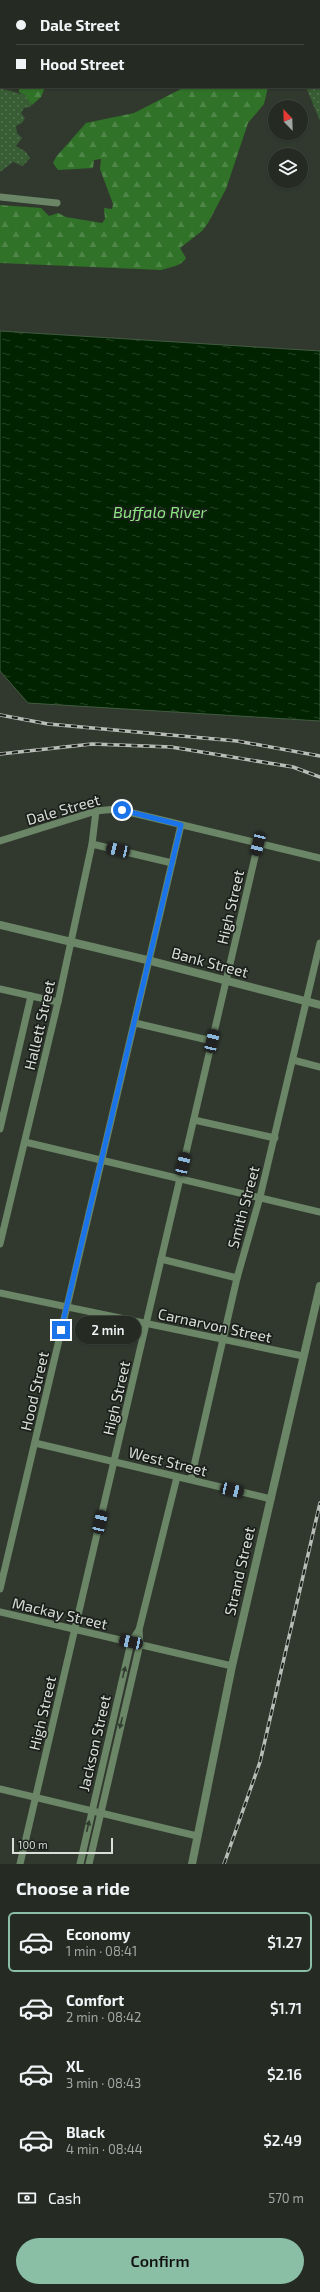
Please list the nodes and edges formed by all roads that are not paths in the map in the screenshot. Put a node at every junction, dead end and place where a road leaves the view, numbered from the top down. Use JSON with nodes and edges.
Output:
{"nodes":[{"id":1,"x":0,"y":197,"type":"edge"},
{"id":2,"x":56,"y":203,"type":"dead end"},
{"id":3,"x":96,"y":811,"type":"junction"},
{"id":4,"x":181,"y":825,"type":"junction"},
{"id":5,"x":0,"y":841,"type":"edge"},
{"id":6,"x":92,"y":844,"type":"junction"},
{"id":7,"x":258,"y":844,"type":"junction"},
{"id":8,"x":320,"y":858,"type":"edge"},
{"id":9,"x":172,"y":863,"type":"junction"},
{"id":10,"x":0,"y":925,"type":"edge"},
{"id":11,"x":71,"y":941,"type":"junction"},
{"id":12,"x":320,"y":943,"type":"edge"},
{"id":13,"x":148,"y":960,"type":"junction"},
{"id":14,"x":227,"y":981,"type":"junction"},
{"id":15,"x":0,"y":989,"type":"edge"},
{"id":16,"x":31,"y":996,"type":"junction"},
{"id":17,"x":58,"y":1002,"type":"junction"},
{"id":18,"x":307,"y":1002,"type":"junction"},
{"id":19,"x":320,"y":1004,"type":"edge"},
{"id":20,"x":135,"y":1022,"type":"junction"},
{"id":21,"x":212,"y":1041,"type":"junction"},
{"id":22,"x":293,"y":1060,"type":"junction"},
{"id":23,"x":320,"y":1067,"type":"edge"},
{"id":24,"x":194,"y":1120,"type":"junction"},
{"id":25,"x":0,"y":1129,"type":"edge"},
{"id":26,"x":274,"y":1138,"type":"junction"},
{"id":27,"x":25,"y":1142,"type":"junction"},
{"id":28,"x":102,"y":1160,"type":"junction"},
{"id":29,"x":180,"y":1178,"type":"junction"},
{"id":30,"x":260,"y":1197,"type":"junction"},
{"id":31,"x":320,"y":1212,"type":"edge"},
{"id":32,"x":0,"y":1244,"type":"edge"},
{"id":33,"x":161,"y":1259,"type":"junction"},
{"id":34,"x":237,"y":1278,"type":"junction"},
{"id":35,"x":320,"y":1286,"type":"edge"},
{"id":36,"x":2,"y":1294,"type":"edge"},
{"id":37,"x":66,"y":1306,"type":"junction"},
{"id":38,"x":147,"y":1324,"type":"junction"},
{"id":39,"x":224,"y":1340,"type":"junction"},
{"id":40,"x":303,"y":1356,"type":"junction"},
{"id":41,"x":35,"y":1444,"type":"junction"},
{"id":42,"x":114,"y":1461,"type":"junction"},
{"id":43,"x":177,"y":1477,"type":"junction"},
{"id":44,"x":191,"y":1479,"type":"junction"},
{"id":45,"x":270,"y":1499,"type":"junction"},
{"id":46,"x":0,"y":1589,"type":"edge"},
{"id":47,"x":0,"y":1612,"type":"edge"},
{"id":48,"x":75,"y":1630,"type":"junction"},
{"id":49,"x":139,"y":1630,"type":"junction"},
{"id":50,"x":131,"y":1642,"type":"junction"},
{"id":51,"x":140,"y":1644,"type":"junction"},
{"id":52,"x":232,"y":1666,"type":"junction"},
{"id":53,"x":0,"y":1790,"type":"edge"},
{"id":54,"x":36,"y":1798,"type":"junction"},
{"id":55,"x":92,"y":1810,"type":"junction"},
{"id":56,"x":101,"y":1812,"type":"junction"},
{"id":57,"x":197,"y":1836,"type":"junction"},
{"id":58,"x":20,"y":1864,"type":"edge"},
{"id":59,"x":80,"y":1864,"type":"edge"},
{"id":60,"x":89,"y":1864,"type":"edge"},
{"id":61,"x":192,"y":1864,"type":"edge"}],
"edges":[{"from":1,"to":2,"type":"street"},
{"from":3,"to":4,"type":"street","name":"Dale Street"},
{"from":3,"to":5,"type":"street","name":"Dale Street"},
{"from":3,"to":6,"type":"street","name":"Hallett Street"},
{"from":4,"to":7,"type":"street","name":"Dale Street"},
{"from":4,"to":9,"type":"street","name":"Hood Street"},
{"from":6,"to":9,"type":"street"},
{"from":6,"to":11,"type":"street","name":"Hallett Street"},
{"from":7,"to":8,"type":"street","name":"Dale Street"},
{"from":7,"to":14,"type":"street","name":"High Street"},
{"from":9,"to":13,"type":"street","name":"Hood Street"},
{"from":10,"to":11,"type":"street","name":"Bank Street"},
{"from":11,"to":13,"type":"street","name":"Bank Street"},
{"from":11,"to":17,"type":"street","name":"Hallett Street"},
{"from":12,"to":18,"type":"street","name":"Smith Street"},
{"from":13,"to":14,"type":"street","name":"Bank Street"},
{"from":13,"to":20,"type":"street","name":"Hood Street"},
{"from":14,"to":18,"type":"street","name":"Bank Street"},
{"from":14,"to":21,"type":"street","name":"High Street"},
{"from":15,"to":16,"type":"street"},
{"from":16,"to":17,"type":"street"},
{"from":16,"to":25,"type":"street"},
{"from":17,"to":27,"type":"street","name":"Hallett Street"},
{"from":18,"to":19,"type":"street","name":"Bank Street"},
{"from":18,"to":22,"type":"street","name":"Smith Street"},
{"from":20,"to":21,"type":"street"},
{"from":20,"to":28,"type":"street","name":"Hood Street"},
{"from":21,"to":24,"type":"street","name":"High Street"},
{"from":22,"to":23,"type":"street"},
{"from":22,"to":26,"type":"street","name":"Smith Street"},
{"from":24,"to":26,"type":"street"},
{"from":24,"to":29,"type":"street","name":"High Street"},
{"from":26,"to":30,"type":"street","name":"Smith Street"},
{"from":27,"to":28,"type":"street"},
{"from":27,"to":32,"type":"street","name":"Hallett Street"},
{"from":28,"to":29,"type":"street"},
{"from":28,"to":37,"type":"street","name":"Hood Street"},
{"from":29,"to":30,"type":"street"},
{"from":29,"to":33,"type":"street","name":"High Street"},
{"from":30,"to":31,"type":"street"},
{"from":30,"to":34,"type":"street","name":"Smith Street"},
{"from":33,"to":34,"type":"street"},
{"from":33,"to":38,"type":"street","name":"High Street"},
{"from":34,"to":39,"type":"street","name":"Smith Street"},
{"from":35,"to":40,"type":"street","name":"Strand Street"},
{"from":36,"to":37,"type":"street","name":"Carnarvon Street"},
{"from":37,"to":38,"type":"street","name":"Carnarvon Street"},
{"from":37,"to":41,"type":"street","name":"Hood Street"},
{"from":38,"to":39,"type":"street","name":"Carnarvon Street"},
{"from":38,"to":42,"type":"street","name":"High Street"},
{"from":39,"to":40,"type":"street","name":"Carnarvon Street"},
{"from":39,"to":44,"type":"street","name":"Smith Street"},
{"from":40,"to":45,"type":"street","name":"Strand Street"},
{"from":41,"to":42,"type":"street","name":"West Street"},
{"from":41,"to":46,"type":"street","name":"Hood Street"},
{"from":42,"to":43,"type":"street","name":"West Street"},
{"from":42,"to":48,"type":"street","name":"High Street"},
{"from":43,"to":44,"type":"street","name":"West Street"},
{"from":43,"to":49,"type":"street","name":"Jackson Street"},
{"from":44,"to":45,"type":"street","name":"West Street"},
{"from":45,"to":52,"type":"street","name":"Strand Street"},
{"from":47,"to":48,"type":"street","name":"Mackay Street"},
{"from":48,"to":50,"type":"street","name":"Mackay Street"},
{"from":48,"to":54,"type":"street","name":"High Street"},
{"from":49,"to":50,"type":"street","name":"Jackson Street"},
{"from":49,"to":51,"type":"street","name":"Jackson Street"},
{"from":50,"to":51,"type":"street","name":"Mackay Street"},
{"from":55,"to":50,"type":"street","name":"Jackson Street","one_way":true},
{"from":51,"to":52,"type":"street","name":"Mackay Street"},
{"from":51,"to":56,"type":"street","name":"Jackson Street","one_way":true},
{"from":52,"to":57,"type":"street","name":"Strand Street"},
{"from":53,"to":54,"type":"street"},
{"from":54,"to":55,"type":"street"},
{"from":54,"to":58,"type":"street","name":"High Street"},
{"from":55,"to":56,"type":"street"},
{"from":59,"to":55,"type":"street","name":"Jackson Street","one_way":true},
{"from":56,"to":57,"type":"street"},
{"from":56,"to":60,"type":"street","name":"Jackson Street"},
{"from":57,"to":61,"type":"street","name":"Strand Street"}]}
